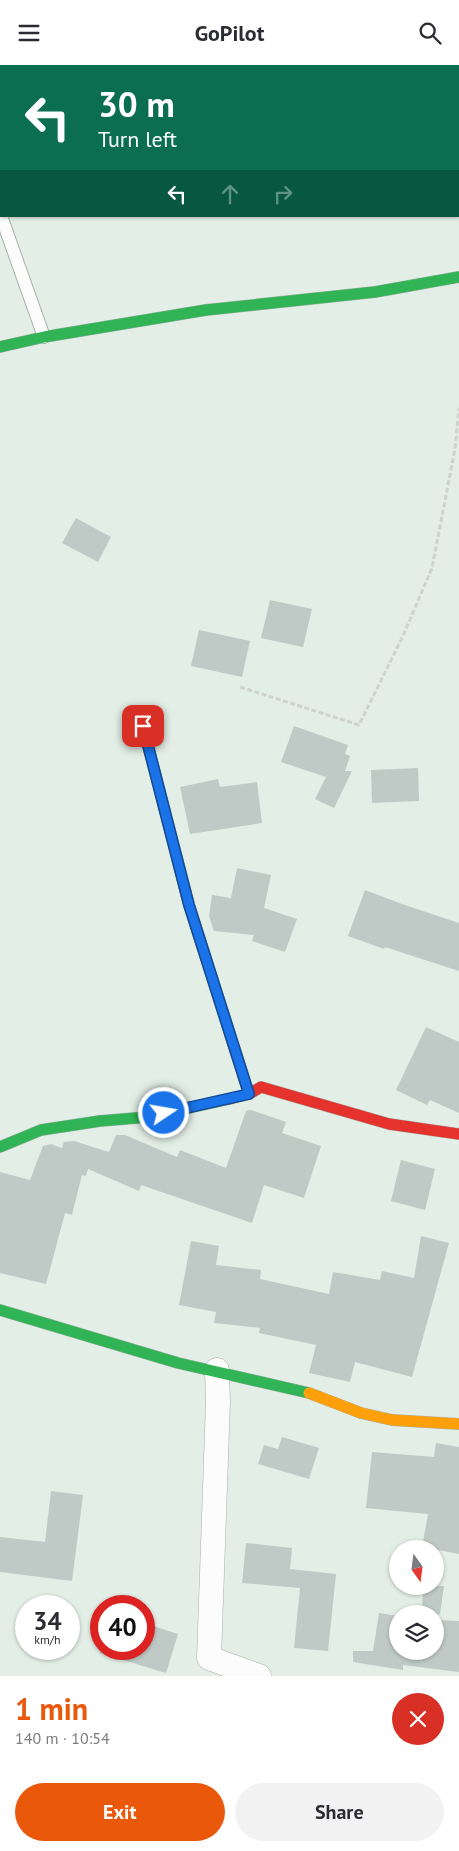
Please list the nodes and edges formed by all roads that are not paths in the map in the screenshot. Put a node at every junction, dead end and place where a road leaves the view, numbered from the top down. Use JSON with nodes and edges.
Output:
{"nodes":[{"id":1,"x":1,"y":217,"type":"edge"},
{"id":2,"x":459,"y":277,"type":"edge"},
{"id":3,"x":44,"y":337,"type":"junction"},
{"id":4,"x":0,"y":347,"type":"edge"},
{"id":5,"x":143,"y":726,"type":"dead end"},
{"id":6,"x":249,"y":1094,"type":"junction"},
{"id":7,"x":459,"y":1134,"type":"edge"},
{"id":8,"x":0,"y":1147,"type":"edge"},
{"id":9,"x":0,"y":1310,"type":"edge"},
{"id":10,"x":217,"y":1370,"type":"junction"},
{"id":11,"x":459,"y":1424,"type":"edge"},
{"id":12,"x":207,"y":1667,"type":"edge"},
{"id":13,"x":259,"y":1676,"type":"edge"}],
"edges":[{"from":1,"to":3,"type":"lane"},
{"from":2,"to":3,"type":"street"},
{"from":3,"to":4,"type":"street"},
{"from":5,"to":6,"type":"street"},
{"from":6,"to":7,"type":"street"},
{"from":6,"to":8,"type":"street"},
{"from":9,"to":10,"type":"street"},
{"from":10,"to":11,"type":"street"},
{"from":10,"to":12,"type":"street"},
{"from":12,"to":13,"type":"street"}]}
